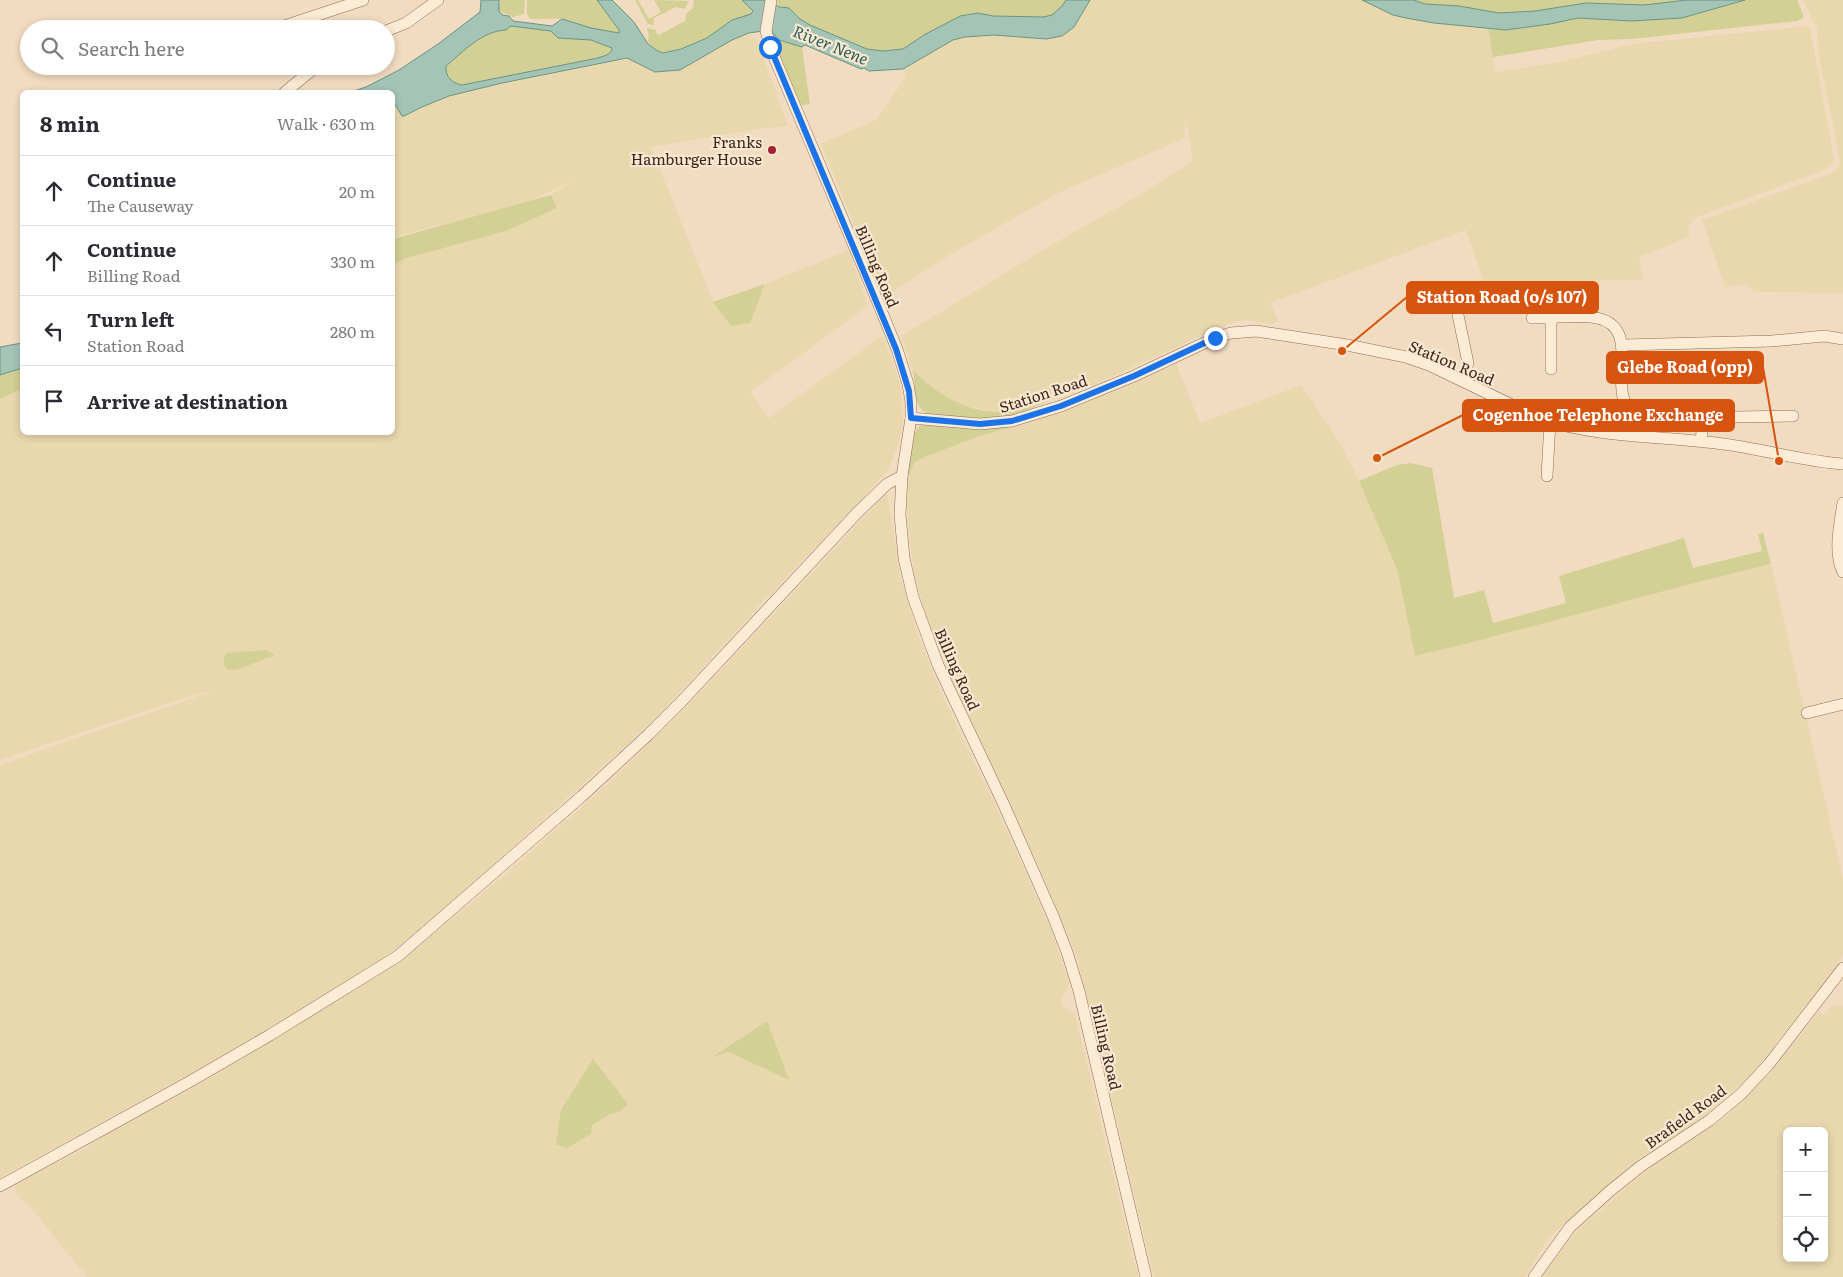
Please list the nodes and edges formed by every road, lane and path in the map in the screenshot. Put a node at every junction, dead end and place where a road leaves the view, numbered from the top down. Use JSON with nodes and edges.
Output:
{"nodes":[{"id":1,"x":363,"y":0,"type":"edge"},
{"id":2,"x":438,"y":0,"type":"edge"},
{"id":3,"x":771,"y":0,"type":"edge"},
{"id":4,"x":302,"y":20,"type":"edge"},
{"id":5,"x":395,"y":27,"type":"edge"},
{"id":6,"x":306,"y":75,"type":"edge"},
{"id":7,"x":287,"y":90,"type":"edge"},
{"id":8,"x":1458,"y":315,"type":"dead end"},
{"id":9,"x":1532,"y":318,"type":"dead end"},
{"id":10,"x":1551,"y":318,"type":"junction"},
{"id":11,"x":1843,"y":339,"type":"edge"},
{"id":12,"x":1623,"y":345,"type":"junction"},
{"id":13,"x":1551,"y":369,"type":"dead end"},
{"id":14,"x":1463,"y":381,"type":"junction"},
{"id":15,"x":1704,"y":412,"type":"junction"},
{"id":16,"x":1793,"y":416,"type":"dead end"},
{"id":17,"x":911,"y":418,"type":"junction"},
{"id":18,"x":1550,"y":422,"type":"junction"},
{"id":19,"x":1701,"y":441,"type":"junction"},
{"id":20,"x":1843,"y":464,"type":"edge"},
{"id":21,"x":902,"y":476,"type":"junction"},
{"id":22,"x":1547,"y":476,"type":"dead end"},
{"id":23,"x":1843,"y":503,"type":"edge"},
{"id":24,"x":1843,"y":572,"type":"edge"},
{"id":25,"x":1843,"y":704,"type":"edge"},
{"id":26,"x":1807,"y":713,"type":"dead end"},
{"id":27,"x":1843,"y":968,"type":"edge"},
{"id":28,"x":0,"y":1186,"type":"edge"},
{"id":29,"x":1146,"y":1277,"type":"edge"},
{"id":30,"x":1534,"y":1277,"type":"edge"}],
"edges":[{"from":1,"to":4,"type":"street"},
{"from":2,"to":5,"type":"street"},
{"from":3,"to":17,"type":"street","name":"Billing Road"},
{"from":6,"to":7,"type":"street"},
{"from":8,"to":14,"type":"street"},
{"from":9,"to":10,"type":"street"},
{"from":10,"to":12,"type":"street"},
{"from":10,"to":13,"type":"street"},
{"from":11,"to":12,"type":"street"},
{"from":12,"to":15,"type":"street"},
{"from":14,"to":17,"type":"street","name":"Station Road"},
{"from":14,"to":18,"type":"street","name":"Station Road"},
{"from":15,"to":16,"type":"street"},
{"from":15,"to":19,"type":"street"},
{"from":17,"to":21,"type":"street","name":"Billing Road"},
{"from":18,"to":19,"type":"street","name":"Station Road"},
{"from":18,"to":22,"type":"street"},
{"from":19,"to":20,"type":"street","name":"Station Road"},
{"from":21,"to":28,"type":"street"},
{"from":21,"to":29,"type":"street","name":"Billing Road"},
{"from":23,"to":24,"type":"street"},
{"from":25,"to":26,"type":"street"},
{"from":27,"to":30,"type":"street","name":"Brafield Road"}]}
